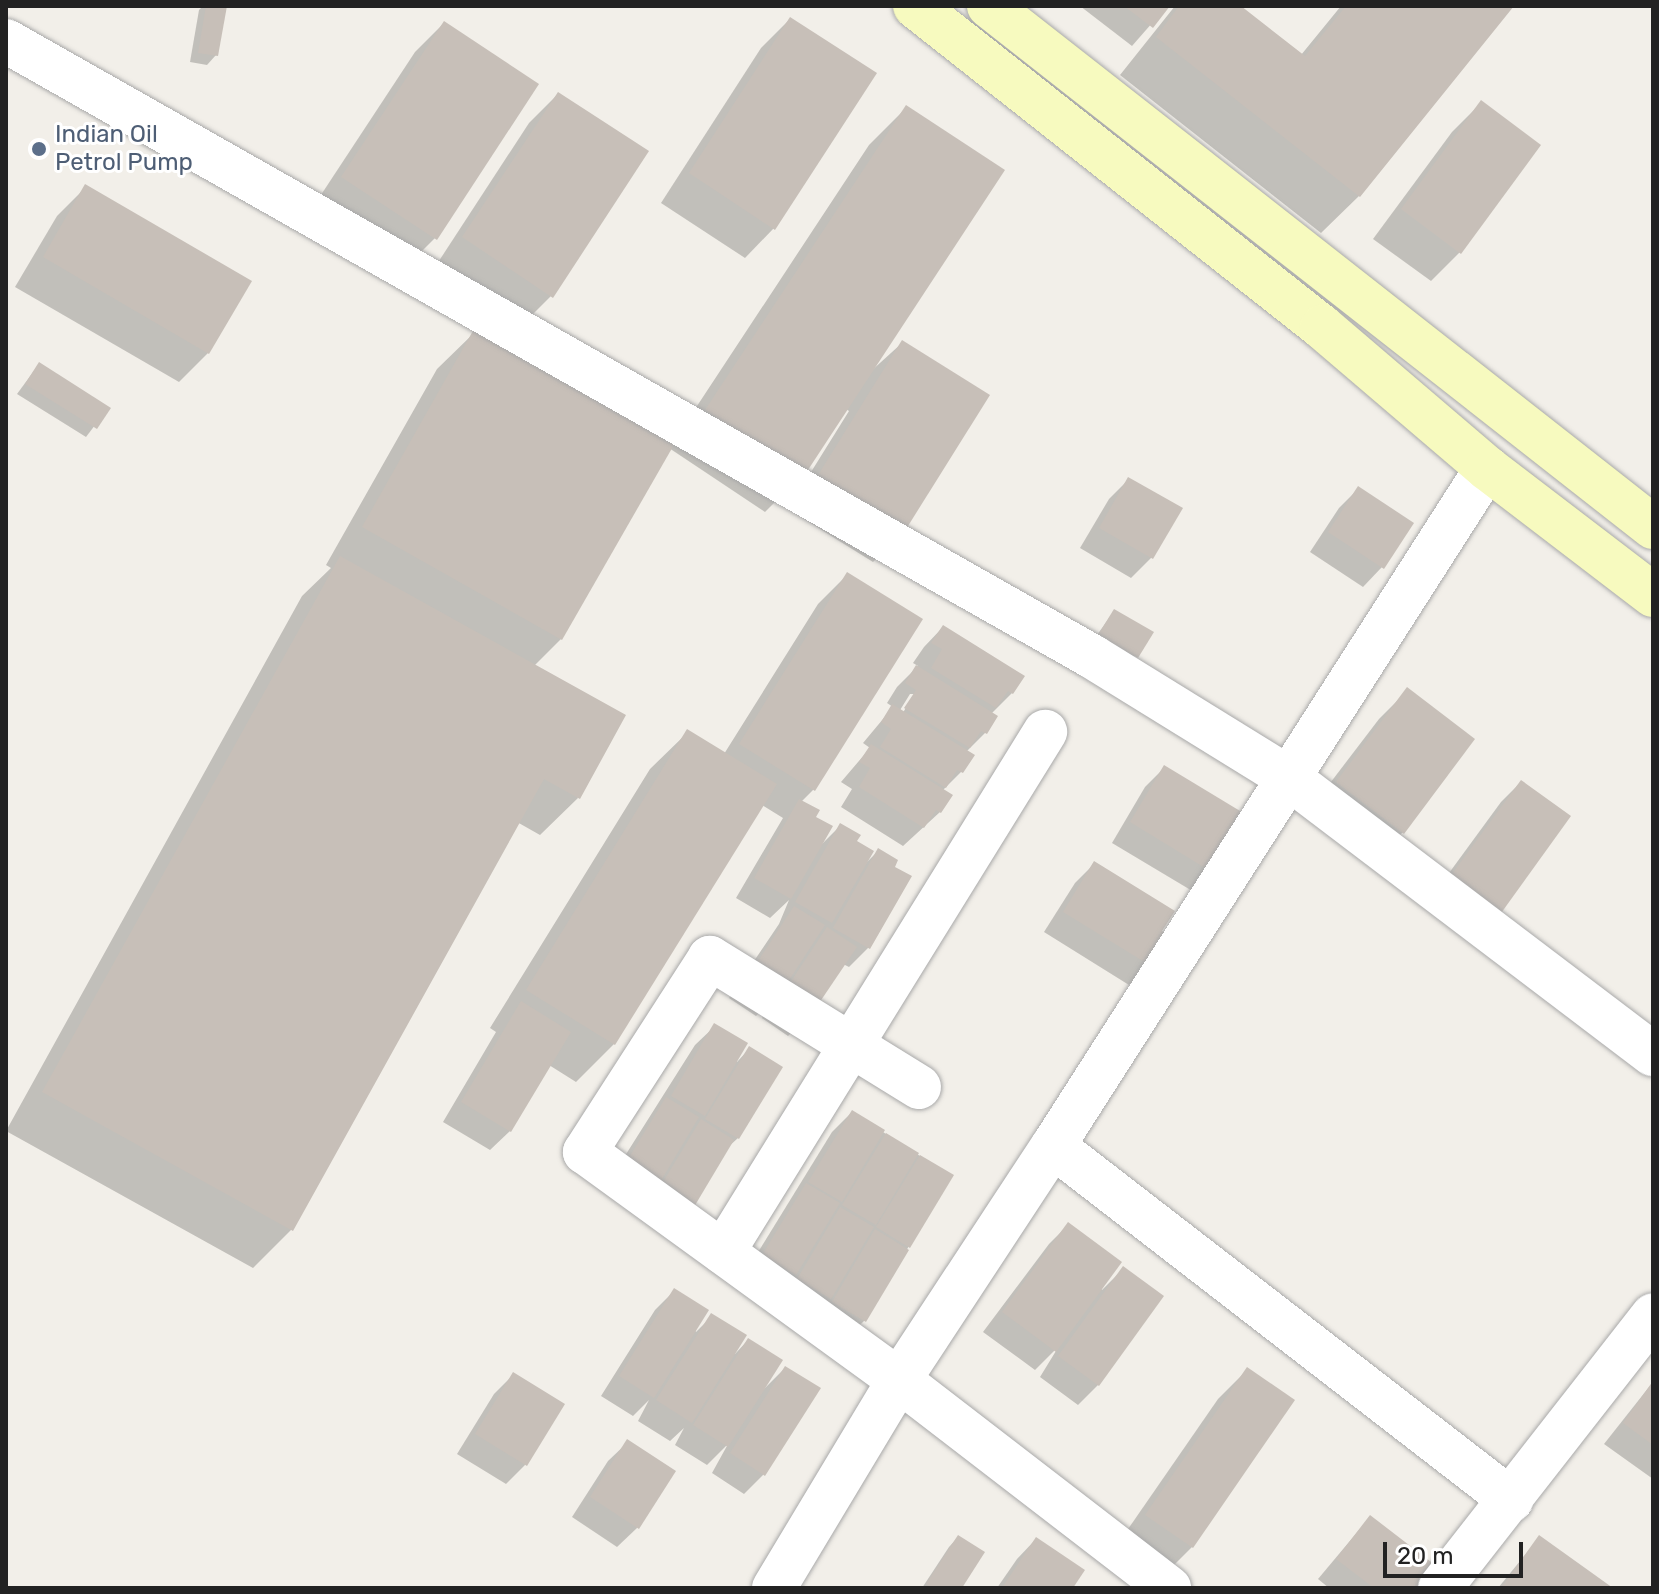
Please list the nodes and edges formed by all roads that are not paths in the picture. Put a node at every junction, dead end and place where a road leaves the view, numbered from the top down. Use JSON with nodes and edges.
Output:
{"nodes":[{"id":1,"x":915,"y":6,"type":"edge"},
{"id":2,"x":989,"y":6,"type":"edge"},
{"id":3,"x":6,"y":41,"type":"edge"},
{"id":4,"x":1487,"y":468,"type":"junction"},
{"id":5,"x":1653,"y":527,"type":"edge"},
{"id":6,"x":1653,"y":595,"type":"edge"},
{"id":7,"x":1045,"y":732,"type":"dead end"},
{"id":8,"x":1289,"y":778,"type":"junction"},
{"id":9,"x":850,"y":1044,"type":"junction"},
{"id":10,"x":1653,"y":1054,"type":"edge"},
{"id":11,"x":919,"y":1087,"type":"dead end"},
{"id":12,"x":1053,"y":1146,"type":"junction"},
{"id":13,"x":723,"y":1252,"type":"junction"},
{"id":14,"x":1653,"y":1315,"type":"edge"},
{"id":15,"x":899,"y":1380,"type":"junction"},
{"id":16,"x":1511,"y":1500,"type":"junction"},
{"id":17,"x":774,"y":1588,"type":"edge"},
{"id":18,"x":1169,"y":1588,"type":"edge"},
{"id":19,"x":1440,"y":1588,"type":"edge"}],
"edges":[{"from":1,"to":4,"type":"street"},
{"from":2,"to":5,"type":"street"},
{"from":3,"to":8,"type":"street"},
{"from":4,"to":6,"type":"street"},
{"from":4,"to":8,"type":"street"},
{"from":7,"to":9,"type":"street"},
{"from":8,"to":10,"type":"street"},
{"from":8,"to":12,"type":"street"},
{"from":9,"to":11,"type":"street"},
{"from":9,"to":13,"type":"street"},
{"from":9,"to":13,"type":"street"},
{"from":12,"to":15,"type":"street"},
{"from":12,"to":16,"type":"street"},
{"from":13,"to":15,"type":"street"},
{"from":14,"to":16,"type":"street"},
{"from":15,"to":17,"type":"street"},
{"from":15,"to":18,"type":"street"},
{"from":16,"to":19,"type":"street"}]}
